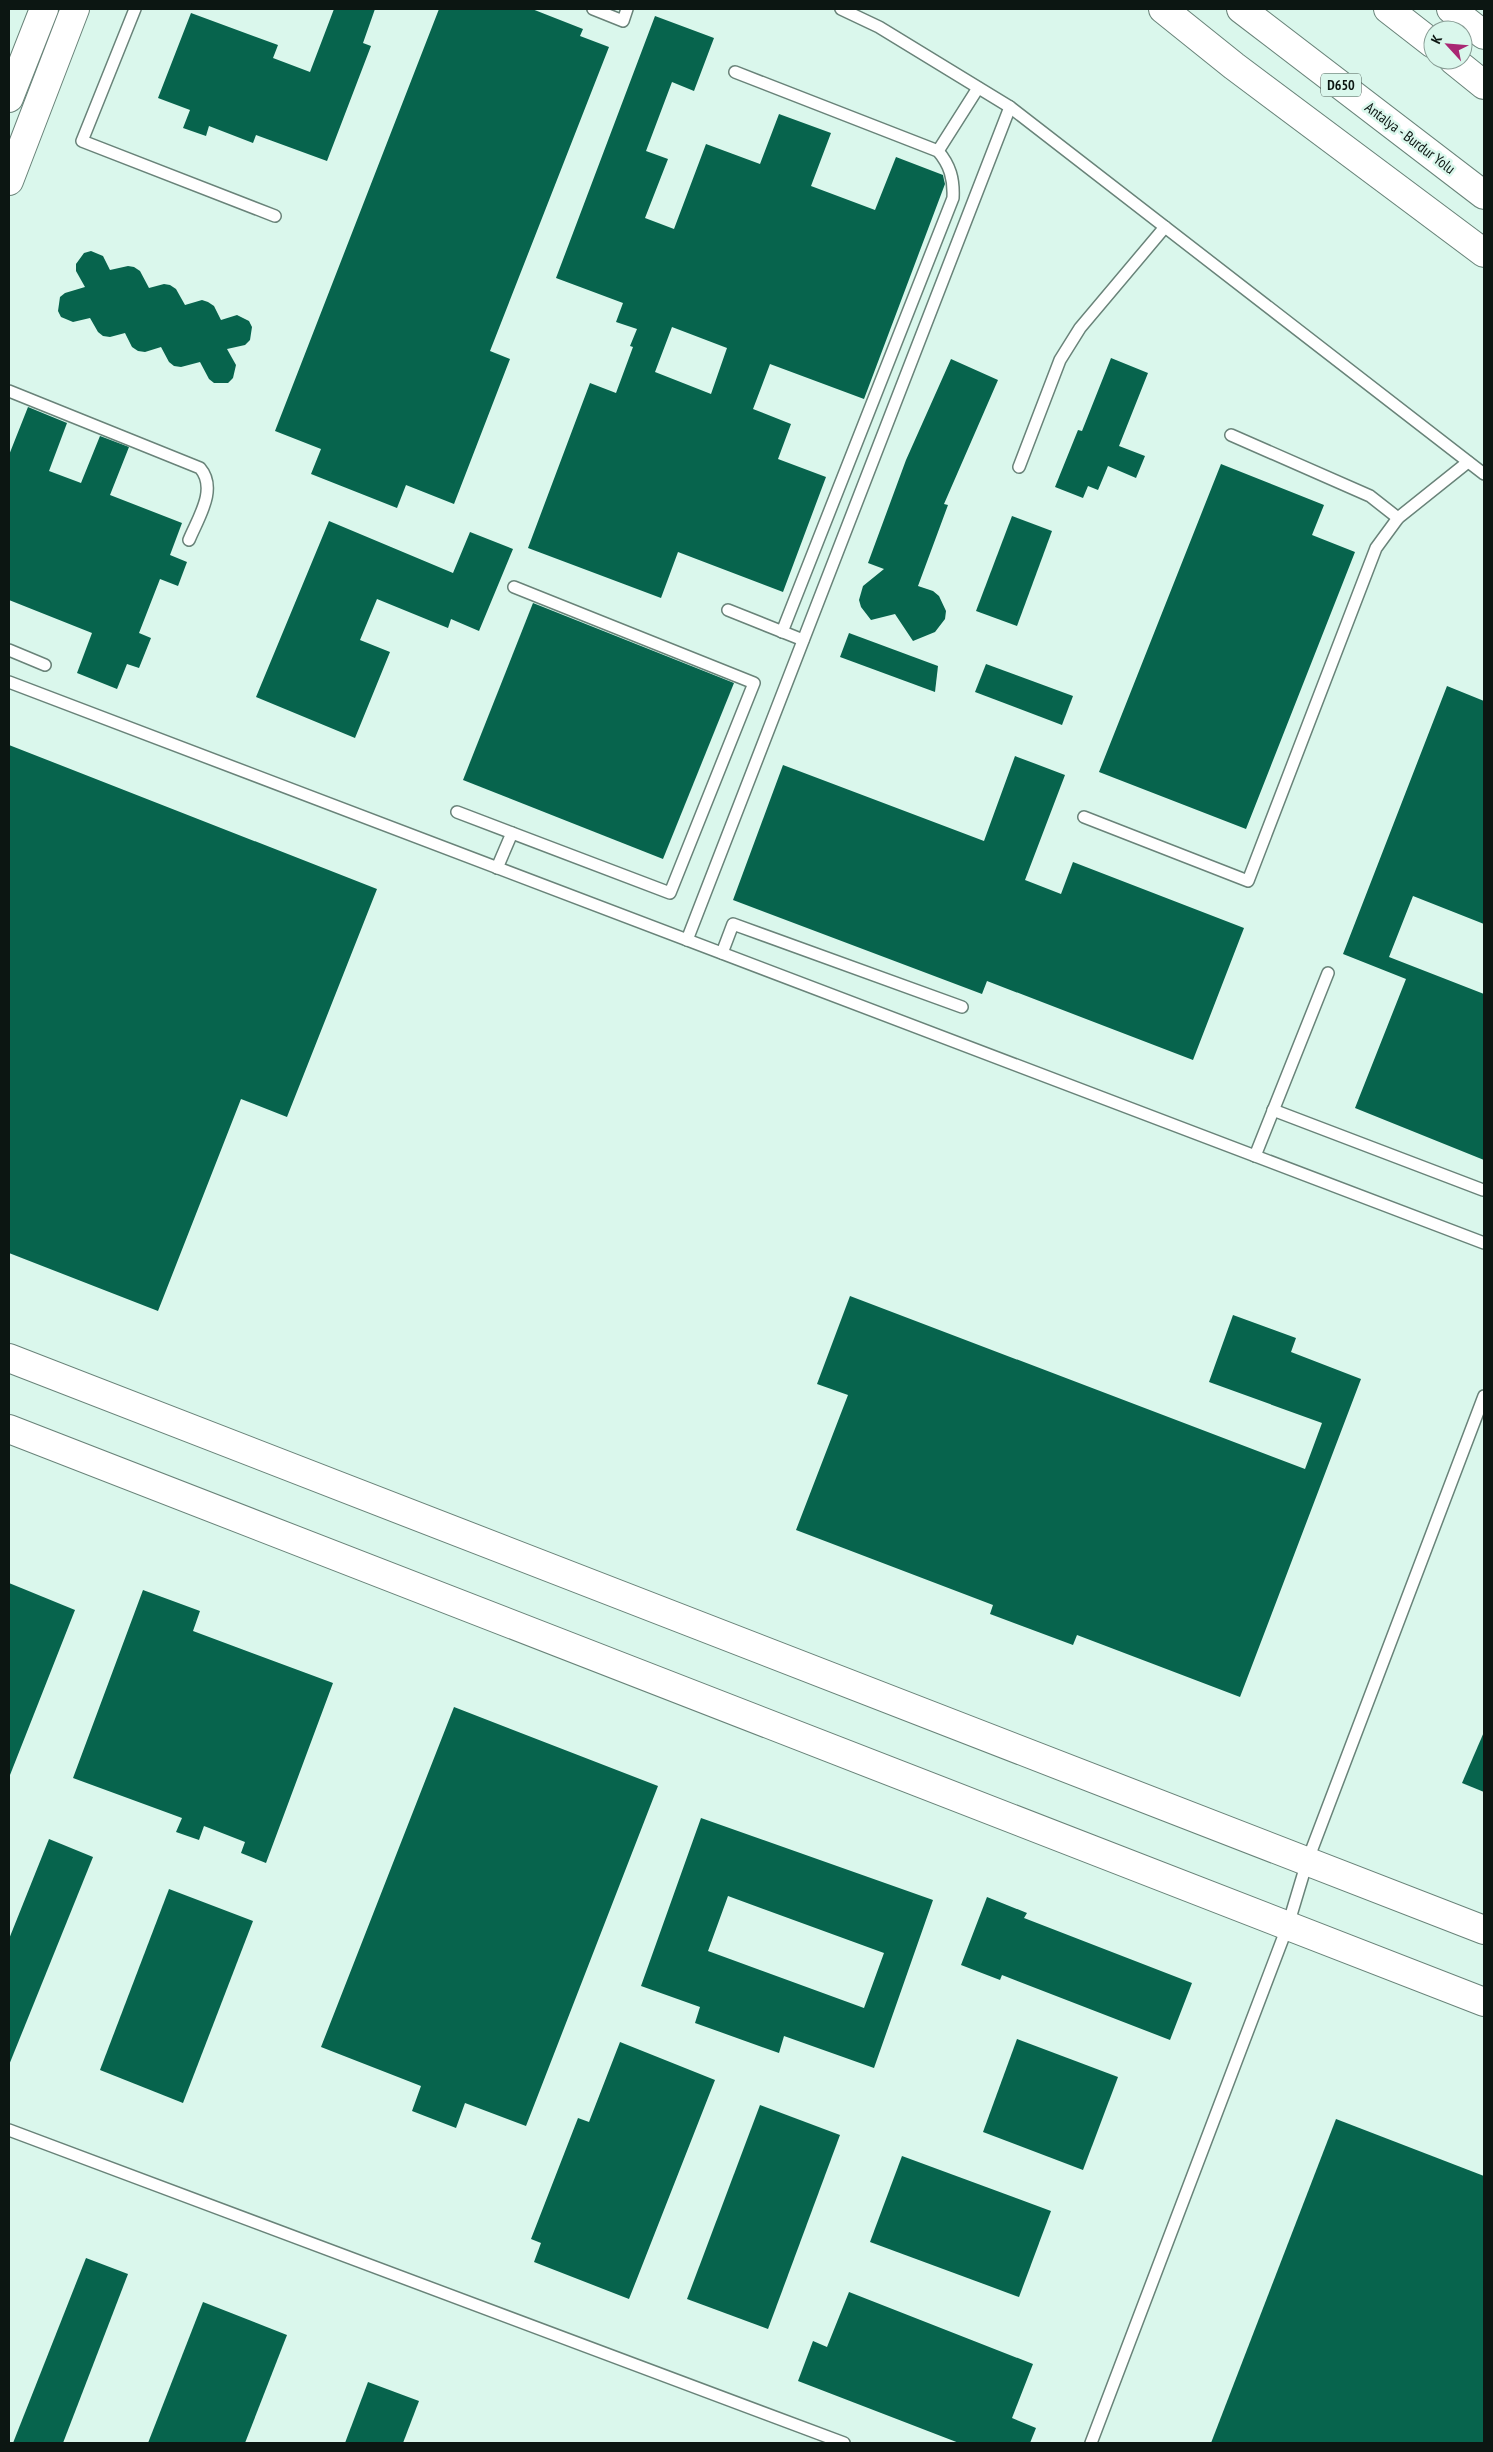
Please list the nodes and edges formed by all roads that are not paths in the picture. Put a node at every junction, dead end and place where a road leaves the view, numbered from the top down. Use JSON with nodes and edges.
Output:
{"nodes":[{"id":1,"x":44,"y":9,"type":"edge"},
{"id":2,"x":75,"y":9,"type":"edge"},
{"id":3,"x":135,"y":9,"type":"edge"},
{"id":4,"x":593,"y":9,"type":"edge"},
{"id":5,"x":627,"y":9,"type":"edge"},
{"id":6,"x":840,"y":9,"type":"edge"},
{"id":7,"x":1163,"y":9,"type":"edge"},
{"id":8,"x":1240,"y":9,"type":"edge"},
{"id":9,"x":1388,"y":9,"type":"edge"},
{"id":10,"x":1451,"y":9,"type":"edge"},
{"id":11,"x":1484,"y":35,"type":"edge"},
{"id":12,"x":1423,"y":36,"type":"edge"},
{"id":13,"x":1465,"y":70,"type":"edge"},
{"id":14,"x":735,"y":72,"type":"dead end"},
{"id":15,"x":1484,"y":85,"type":"edge"},
{"id":16,"x":978,"y":88,"type":"junction"},
{"id":17,"x":9,"y":98,"type":"edge"},
{"id":18,"x":1010,"y":107,"type":"junction"},
{"id":19,"x":938,"y":151,"type":"junction"},
{"id":20,"x":9,"y":181,"type":"edge"},
{"id":21,"x":1484,"y":195,"type":"edge"},
{"id":22,"x":275,"y":216,"type":"dead end"},
{"id":23,"x":1165,"y":227,"type":"junction"},
{"id":24,"x":1484,"y":253,"type":"edge"},
{"id":25,"x":9,"y":391,"type":"edge"},
{"id":26,"x":1231,"y":434,"type":"dead end"},
{"id":27,"x":1468,"y":462,"type":"junction"},
{"id":28,"x":1019,"y":467,"type":"dead end"},
{"id":29,"x":1484,"y":474,"type":"edge"},
{"id":30,"x":1398,"y":518,"type":"junction"},
{"id":31,"x":189,"y":540,"type":"dead end"},
{"id":32,"x":514,"y":587,"type":"dead end"},
{"id":33,"x":728,"y":610,"type":"dead end"},
{"id":34,"x":782,"y":632,"type":"junction"},
{"id":35,"x":803,"y":640,"type":"junction"},
{"id":36,"x":9,"y":650,"type":"edge"},
{"id":37,"x":45,"y":665,"type":"dead end"},
{"id":38,"x":9,"y":682,"type":"edge"},
{"id":39,"x":457,"y":812,"type":"dead end"},
{"id":40,"x":1084,"y":817,"type":"dead end"},
{"id":41,"x":512,"y":833,"type":"junction"},
{"id":42,"x":497,"y":868,"type":"junction"},
{"id":43,"x":687,"y":940,"type":"junction"},
{"id":44,"x":722,"y":953,"type":"junction"},
{"id":45,"x":1328,"y":973,"type":"dead end"},
{"id":46,"x":962,"y":1007,"type":"dead end"},
{"id":47,"x":1274,"y":1110,"type":"junction"},
{"id":48,"x":1255,"y":1156,"type":"junction"},
{"id":49,"x":1483,"y":1190,"type":"edge"},
{"id":50,"x":1484,"y":1243,"type":"edge"},
{"id":51,"x":9,"y":1358,"type":"edge"},
{"id":52,"x":1484,"y":1396,"type":"edge"},
{"id":53,"x":9,"y":1429,"type":"edge"},
{"id":54,"x":1307,"y":1862,"type":"junction"},
{"id":55,"x":1288,"y":1925,"type":"junction"},
{"id":56,"x":1484,"y":1930,"type":"edge"},
{"id":57,"x":1484,"y":2002,"type":"edge"},
{"id":58,"x":9,"y":2130,"type":"edge"},
{"id":59,"x":844,"y":2443,"type":"edge"},
{"id":60,"x":1091,"y":2443,"type":"edge"}],
"edges":[{"from":1,"to":17,"type":"main road"},
{"from":2,"to":20,"type":"main road"},
{"from":3,"to":22,"type":"lane"},
{"from":4,"to":5,"type":"lane"},
{"from":6,"to":16,"type":"lane"},
{"from":7,"to":24,"type":"main road"},
{"from":8,"to":21,"type":"main road","name":"Antalya - Burdur Yolu","number":"D650"},
{"from":9,"to":12,"type":"main road"},
{"from":10,"to":11,"type":"main road"},
{"from":13,"to":15,"type":"main road"},
{"from":14,"to":19,"type":"lane"},
{"from":16,"to":18,"type":"lane"},
{"from":16,"to":19,"type":"lane"},
{"from":18,"to":23,"type":"lane"},
{"from":18,"to":35,"type":"lane"},
{"from":19,"to":34,"type":"lane"},
{"from":23,"to":27,"type":"lane"},
{"from":23,"to":28,"type":"lane"},
{"from":25,"to":31,"type":"lane"},
{"from":26,"to":30,"type":"lane"},
{"from":27,"to":29,"type":"lane"},
{"from":27,"to":30,"type":"lane"},
{"from":30,"to":40,"type":"lane"},
{"from":32,"to":41,"type":"lane"},
{"from":33,"to":34,"type":"lane"},
{"from":34,"to":35,"type":"lane"},
{"from":35,"to":43,"type":"lane"},
{"from":36,"to":37,"type":"lane"},
{"from":38,"to":42,"type":"lane"},
{"from":39,"to":41,"type":"lane"},
{"from":41,"to":42,"type":"lane"},
{"from":42,"to":43,"type":"lane"},
{"from":43,"to":44,"type":"lane"},
{"from":44,"to":46,"type":"lane"},
{"from":44,"to":48,"type":"lane"},
{"from":45,"to":47,"type":"lane"},
{"from":47,"to":48,"type":"lane"},
{"from":47,"to":49,"type":"lane"},
{"from":48,"to":50,"type":"lane"},
{"from":51,"to":54,"type":"main road"},
{"from":52,"to":54,"type":"lane"},
{"from":53,"to":55,"type":"main road"},
{"from":54,"to":55,"type":"lane"},
{"from":54,"to":56,"type":"main road"},
{"from":55,"to":57,"type":"main road"},
{"from":55,"to":60,"type":"lane"},
{"from":58,"to":59,"type":"lane"}]}
